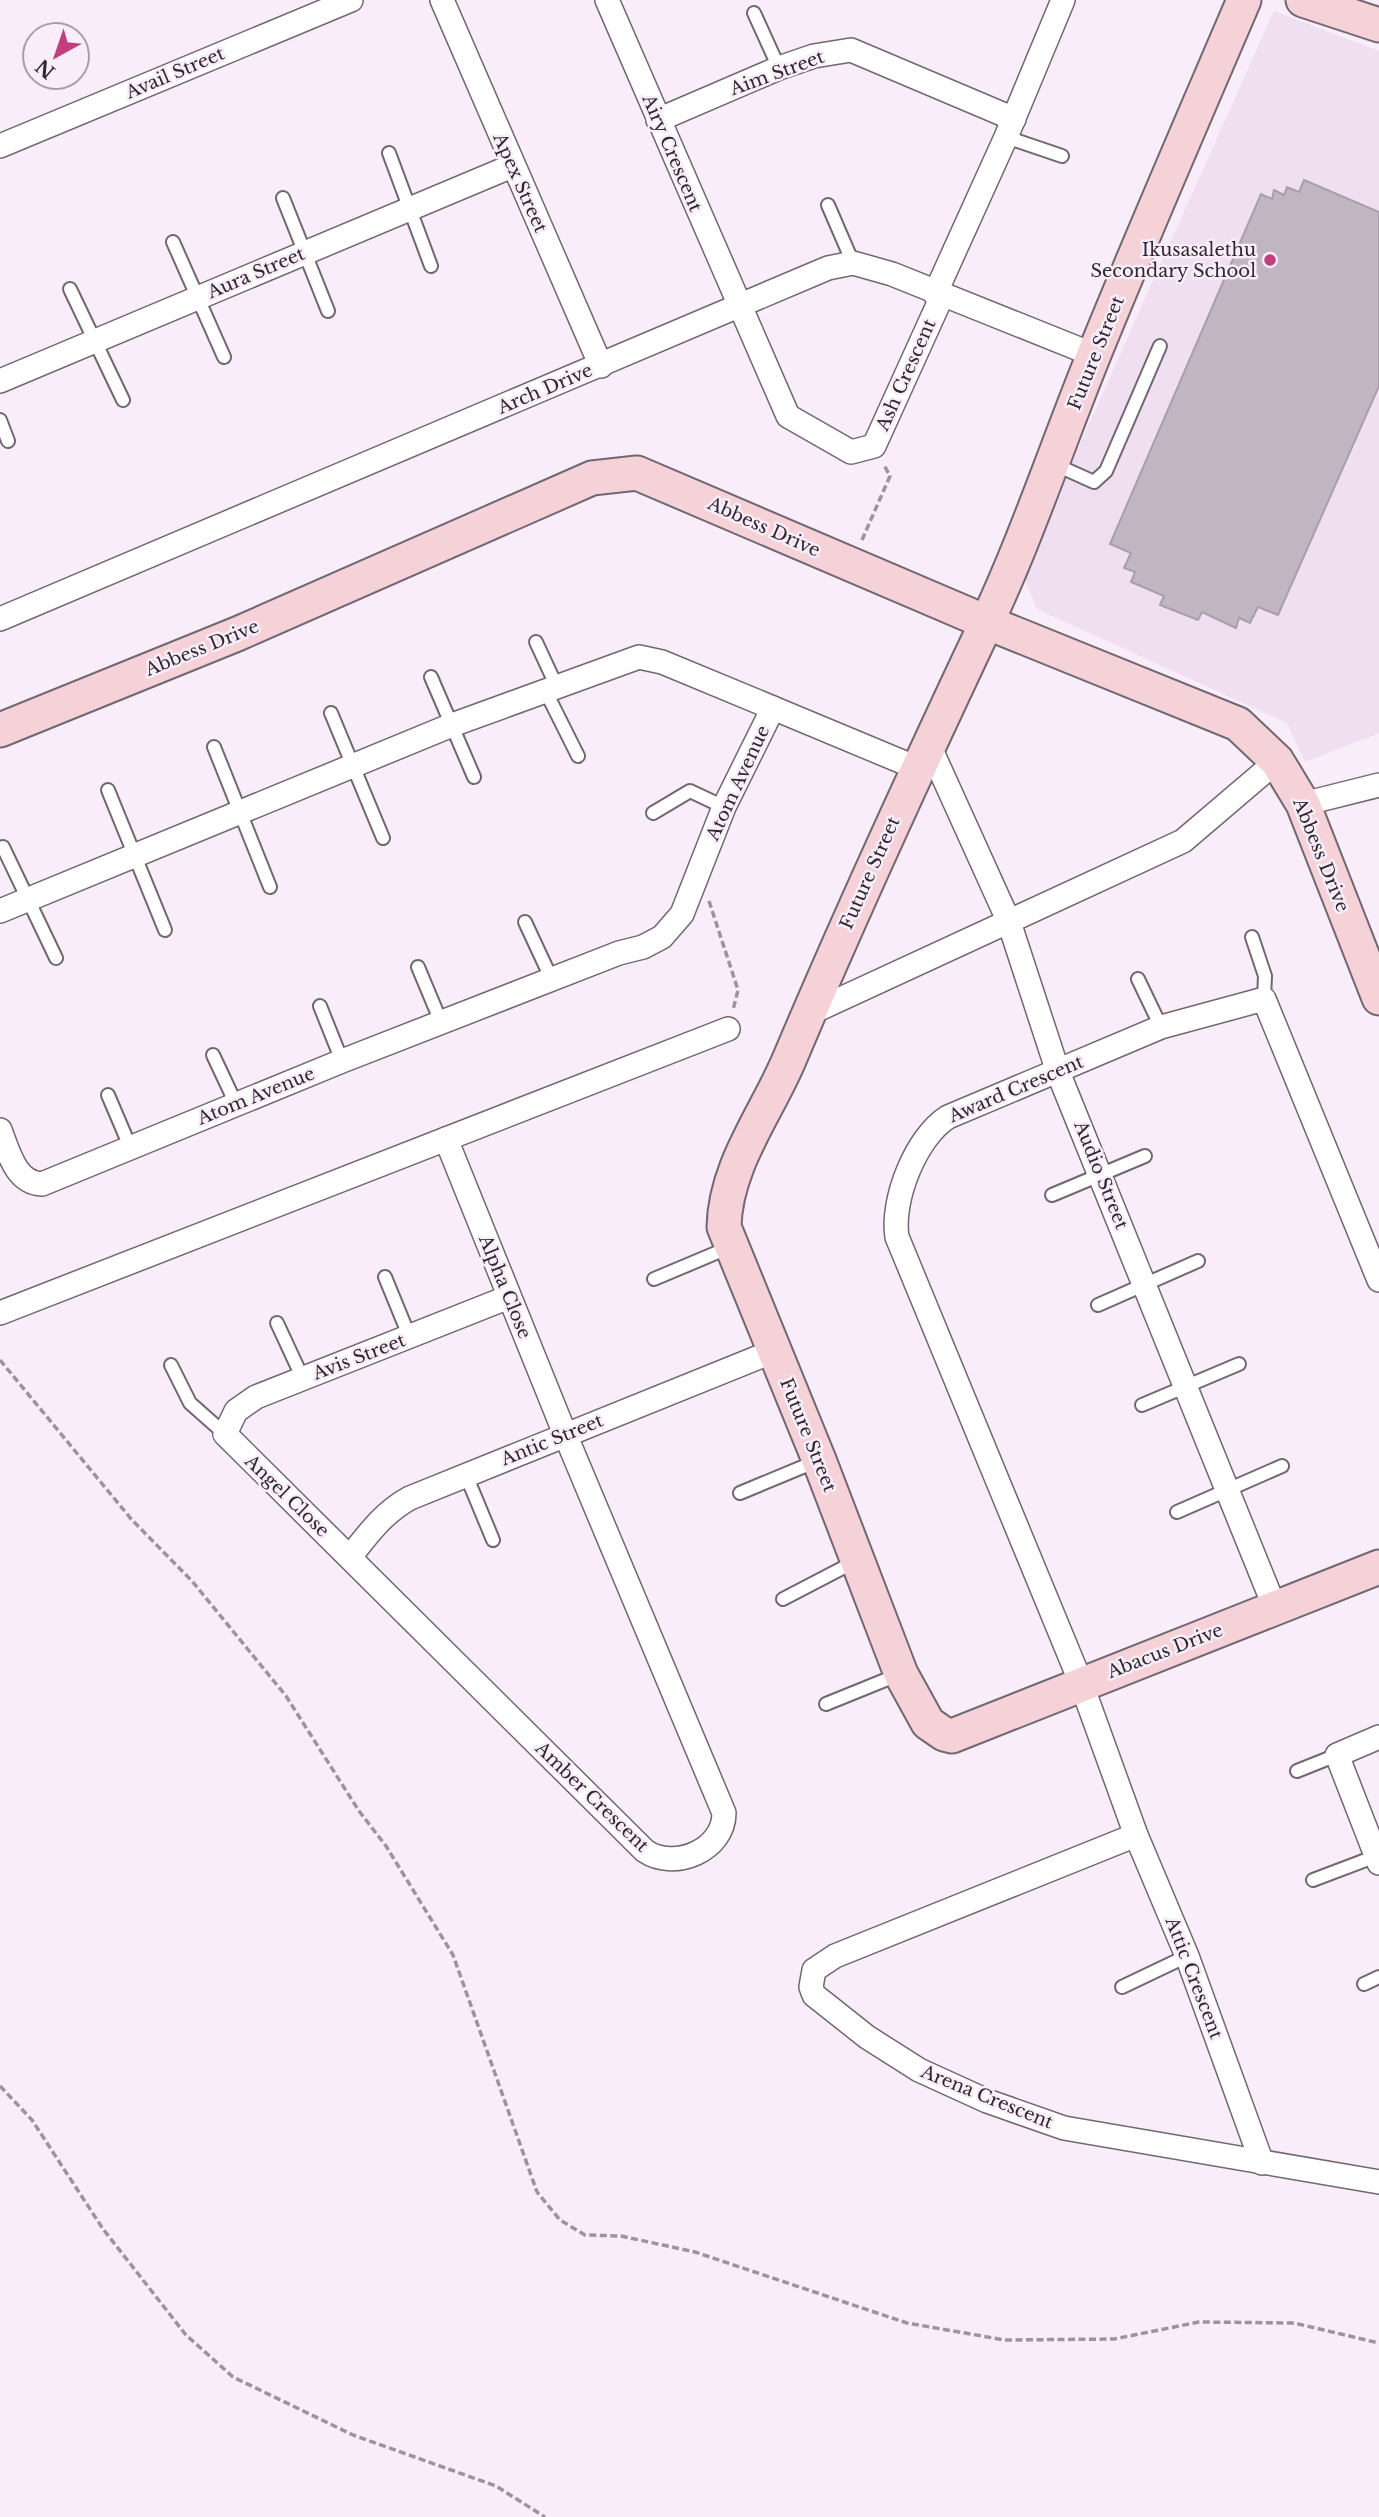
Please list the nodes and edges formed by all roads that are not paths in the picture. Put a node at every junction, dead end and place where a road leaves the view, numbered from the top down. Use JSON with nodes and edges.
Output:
{"nodes":[{"id":1,"x":351,"y":0,"type":"edge"},
{"id":2,"x":442,"y":0,"type":"edge"},
{"id":3,"x":607,"y":0,"type":"edge"},
{"id":4,"x":1063,"y":0,"type":"edge"},
{"id":5,"x":1244,"y":0,"type":"edge"},
{"id":6,"x":1303,"y":0,"type":"edge"},
{"id":7,"x":754,"y":13,"type":"dead end"},
{"id":8,"x":1379,"y":25,"type":"edge"},
{"id":9,"x":779,"y":68,"type":"junction"},
{"id":10,"x":658,"y":120,"type":"junction"},
{"id":11,"x":1010,"y":128,"type":"junction"},
{"id":12,"x":0,"y":146,"type":"edge"},
{"id":13,"x":389,"y":153,"type":"dead end"},
{"id":14,"x":1062,"y":156,"type":"dead end"},
{"id":15,"x":512,"y":166,"type":"junction"},
{"id":16,"x":283,"y":198,"type":"dead end"},
{"id":17,"x":828,"y":205,"type":"dead end"},
{"id":18,"x":410,"y":206,"type":"junction"},
{"id":19,"x":173,"y":242,"type":"dead end"},
{"id":20,"x":305,"y":253,"type":"junction"},
{"id":21,"x":852,"y":263,"type":"junction"},
{"id":22,"x":431,"y":266,"type":"dead end"},
{"id":23,"x":70,"y":289,"type":"dead end"},
{"id":24,"x":939,"y":295,"type":"junction"},
{"id":25,"x":198,"y":297,"type":"junction"},
{"id":26,"x":738,"y":306,"type":"junction"},
{"id":27,"x":328,"y":311,"type":"dead end"},
{"id":28,"x":94,"y":340,"type":"junction"},
{"id":29,"x":1160,"y":346,"type":"dead end"},
{"id":30,"x":1094,"y":355,"type":"junction"},
{"id":31,"x":225,"y":357,"type":"dead end"},
{"id":32,"x":601,"y":366,"type":"junction"},
{"id":33,"x":0,"y":381,"type":"edge"},
{"id":34,"x":123,"y":400,"type":"dead end"},
{"id":35,"x":0,"y":420,"type":"edge"},
{"id":36,"x":8,"y":441,"type":"dead end"},
{"id":37,"x":1053,"y":464,"type":"junction"},
{"id":38,"x":0,"y":619,"type":"edge"},
{"id":39,"x":986,"y":622,"type":"junction"},
{"id":40,"x":536,"y":642,"type":"dead end"},
{"id":41,"x":430,"y":677,"type":"dead end"},
{"id":42,"x":551,"y":687,"type":"junction"},
{"id":43,"x":773,"y":708,"type":"junction"},
{"id":44,"x":331,"y":713,"type":"dead end"},
{"id":45,"x":452,"y":725,"type":"junction"},
{"id":46,"x":0,"y":730,"type":"edge"},
{"id":47,"x":214,"y":747,"type":"dead end"},
{"id":48,"x":578,"y":756,"type":"dead end"},
{"id":49,"x":922,"y":756,"type":"junction"},
{"id":50,"x":1277,"y":761,"type":"junction"},
{"id":51,"x":352,"y":767,"type":"junction"},
{"id":52,"x":474,"y":777,"type":"dead end"},
{"id":53,"x":1379,"y":785,"type":"edge"},
{"id":54,"x":108,"y":790,"type":"dead end"},
{"id":55,"x":1303,"y":804,"type":"junction"},
{"id":56,"x":724,"y":807,"type":"junction"},
{"id":57,"x":241,"y":812,"type":"junction"},
{"id":58,"x":653,"y":813,"type":"dead end"},
{"id":59,"x":383,"y":838,"type":"dead end"},
{"id":60,"x":3,"y":847,"type":"dead end"},
{"id":61,"x":134,"y":855,"type":"junction"},
{"id":62,"x":270,"y":887,"type":"dead end"},
{"id":63,"x":30,"y":899,"type":"junction"},
{"id":64,"x":0,"y":911,"type":"edge"},
{"id":65,"x":525,"y":922,"type":"dead end"},
{"id":66,"x":1009,"y":922,"type":"junction"},
{"id":67,"x":165,"y":930,"type":"dead end"},
{"id":68,"x":1252,"y":937,"type":"dead end"},
{"id":69,"x":56,"y":958,"type":"dead end"},
{"id":70,"x":418,"y":967,"type":"dead end"},
{"id":71,"x":1138,"y":979,"type":"dead end"},
{"id":72,"x":552,"y":980,"type":"junction"},
{"id":73,"x":1379,"y":998,"type":"edge"},
{"id":74,"x":1264,"y":999,"type":"junction"},
{"id":75,"x":320,"y":1006,"type":"dead end"},
{"id":76,"x":806,"y":1015,"type":"junction"},
{"id":77,"x":441,"y":1022,"type":"junction"},
{"id":78,"x":1161,"y":1027,"type":"junction"},
{"id":79,"x":728,"y":1029,"type":"road end"},
{"id":80,"x":213,"y":1055,"type":"dead end"},
{"id":81,"x":342,"y":1061,"type":"junction"},
{"id":82,"x":1058,"y":1072,"type":"junction"},
{"id":83,"x":108,"y":1095,"type":"dead end"},
{"id":84,"x":236,"y":1104,"type":"junction"},
{"id":85,"x":0,"y":1130,"type":"edge"},
{"id":86,"x":446,"y":1139,"type":"junction"},
{"id":87,"x":131,"y":1149,"type":"junction"},
{"id":88,"x":1145,"y":1156,"type":"dead end"},
{"id":89,"x":1101,"y":1175,"type":"junction"},
{"id":90,"x":1052,"y":1195,"type":"dead end"},
{"id":91,"x":730,"y":1247,"type":"junction"},
{"id":92,"x":1198,"y":1261,"type":"dead end"},
{"id":93,"x":385,"y":1277,"type":"dead end"},
{"id":94,"x":653,"y":1279,"type":"dead end"},
{"id":95,"x":1379,"y":1280,"type":"edge"},
{"id":96,"x":1146,"y":1284,"type":"junction"},
{"id":97,"x":509,"y":1297,"type":"junction"},
{"id":98,"x":1098,"y":1305,"type":"dead end"},
{"id":99,"x":0,"y":1313,"type":"edge"},
{"id":100,"x":277,"y":1323,"type":"dead end"},
{"id":101,"x":410,"y":1338,"type":"junction"},
{"id":102,"x":774,"y":1350,"type":"junction"},
{"id":103,"x":1239,"y":1364,"type":"dead end"},
{"id":104,"x":171,"y":1365,"type":"dead end"},
{"id":105,"x":303,"y":1379,"type":"junction"},
{"id":106,"x":1187,"y":1384,"type":"junction"},
{"id":107,"x":1142,"y":1405,"type":"dead end"},
{"id":108,"x":225,"y":1434,"type":"junction"},
{"id":109,"x":565,"y":1434,"type":"junction"},
{"id":110,"x":819,"y":1460,"type":"junction"},
{"id":111,"x":1282,"y":1466,"type":"dead end"},
{"id":112,"x":466,"y":1475,"type":"junction"},
{"id":113,"x":1227,"y":1491,"type":"junction"},
{"id":114,"x":740,"y":1493,"type":"dead end"},
{"id":115,"x":1177,"y":1512,"type":"dead end"},
{"id":116,"x":493,"y":1540,"type":"dead end"},
{"id":117,"x":350,"y":1557,"type":"junction"},
{"id":118,"x":856,"y":1561,"type":"junction"},
{"id":119,"x":1379,"y":1567,"type":"edge"},
{"id":120,"x":783,"y":1599,"type":"dead end"},
{"id":121,"x":1275,"y":1608,"type":"junction"},
{"id":122,"x":901,"y":1674,"type":"junction"},
{"id":123,"x":1081,"y":1683,"type":"junction"},
{"id":124,"x":826,"y":1704,"type":"dead end"},
{"id":125,"x":952,"y":1736,"type":"joint"},
{"id":126,"x":1379,"y":1737,"type":"edge"},
{"id":127,"x":1337,"y":1755,"type":"junction"},
{"id":128,"x":1297,"y":1771,"type":"dead end"},
{"id":129,"x":1136,"y":1835,"type":"junction"},
{"id":130,"x":1378,"y":1858,"type":"edge"},
{"id":131,"x":1313,"y":1880,"type":"dead end"},
{"id":132,"x":1187,"y":1956,"type":"junction"},
{"id":133,"x":1379,"y":1977,"type":"edge"},
{"id":134,"x":1364,"y":1984,"type":"dead end"},
{"id":135,"x":1122,"y":1987,"type":"dead end"},
{"id":136,"x":1262,"y":2162,"type":"junction"},
{"id":137,"x":1379,"y":2182,"type":"edge"}],
"edges":[{"from":1,"to":12,"type":"street","name":"Avail Street"},
{"from":2,"to":15,"type":"street","name":"Apex Street"},
{"from":3,"to":10,"type":"street","name":"Airy Crescent"},
{"from":4,"to":11,"type":"street"},
{"from":5,"to":30,"type":"street","name":"Future Street"},
{"from":6,"to":8,"type":"street"},
{"from":7,"to":9,"type":"lane"},
{"from":9,"to":10,"type":"street","name":"Aim Street"},
{"from":9,"to":11,"type":"street","name":"Aim Street"},
{"from":10,"to":26,"type":"street","name":"Airy Crescent"},
{"from":11,"to":14,"type":"lane"},
{"from":11,"to":24,"type":"street"},
{"from":13,"to":18,"type":"lane"},
{"from":15,"to":18,"type":"street","name":"Aura Street"},
{"from":15,"to":32,"type":"street","name":"Apex Street"},
{"from":16,"to":20,"type":"lane"},
{"from":17,"to":21,"type":"lane"},
{"from":18,"to":20,"type":"street","name":"Aura Street"},
{"from":18,"to":22,"type":"lane"},
{"from":19,"to":25,"type":"lane"},
{"from":20,"to":25,"type":"street","name":"Aura Street"},
{"from":20,"to":27,"type":"lane"},
{"from":21,"to":24,"type":"street"},
{"from":21,"to":26,"type":"street","name":"Arch Drive"},
{"from":23,"to":28,"type":"lane"},
{"from":24,"to":26,"type":"street","name":"Ash Crescent"},
{"from":24,"to":30,"type":"street"},
{"from":25,"to":28,"type":"street","name":"Aura Street"},
{"from":25,"to":31,"type":"lane"},
{"from":26,"to":32,"type":"street","name":"Arch Drive"},
{"from":28,"to":33,"type":"street","name":"Aura Street"},
{"from":28,"to":34,"type":"lane"},
{"from":29,"to":37,"type":"lane"},
{"from":30,"to":37,"type":"street","name":"Future Street"},
{"from":32,"to":38,"type":"street","name":"Arch Drive"},
{"from":35,"to":36,"type":"lane"},
{"from":37,"to":39,"type":"street","name":"Future Street"},
{"from":39,"to":46,"type":"street","name":"Abbess Drive"},
{"from":39,"to":49,"type":"street","name":"Future Street"},
{"from":39,"to":50,"type":"street","name":"Abbess Drive"},
{"from":40,"to":42,"type":"lane"},
{"from":41,"to":45,"type":"lane"},
{"from":42,"to":43,"type":"street","name":"Atom Avenue"},
{"from":42,"to":45,"type":"street","name":"Atom Avenue"},
{"from":42,"to":48,"type":"lane"},
{"from":43,"to":49,"type":"street"},
{"from":43,"to":56,"type":"street","name":"Atom Avenue"},
{"from":44,"to":51,"type":"lane"},
{"from":45,"to":51,"type":"street","name":"Atom Avenue"},
{"from":45,"to":52,"type":"lane"},
{"from":47,"to":57,"type":"lane"},
{"from":49,"to":66,"type":"street","name":"Audio Street"},
{"from":49,"to":76,"type":"street","name":"Future Street"},
{"from":50,"to":55,"type":"street","name":"Abbess Drive"},
{"from":50,"to":66,"type":"street"},
{"from":51,"to":57,"type":"street","name":"Atom Avenue"},
{"from":51,"to":59,"type":"lane"},
{"from":53,"to":55,"type":"street"},
{"from":54,"to":61,"type":"lane"},
{"from":55,"to":73,"type":"street","name":"Abbess Drive"},
{"from":56,"to":58,"type":"lane"},
{"from":56,"to":72,"type":"street","name":"Atom Avenue"},
{"from":57,"to":61,"type":"street","name":"Atom Avenue"},
{"from":57,"to":62,"type":"lane"},
{"from":60,"to":63,"type":"lane"},
{"from":61,"to":63,"type":"street","name":"Atom Avenue"},
{"from":61,"to":67,"type":"lane"},
{"from":63,"to":64,"type":"street","name":"Atom Avenue"},
{"from":63,"to":69,"type":"lane"},
{"from":65,"to":72,"type":"lane"},
{"from":66,"to":76,"type":"street"},
{"from":66,"to":82,"type":"street","name":"Audio Street"},
{"from":68,"to":74,"type":"lane"},
{"from":70,"to":77,"type":"lane"},
{"from":71,"to":78,"type":"lane"},
{"from":72,"to":77,"type":"street","name":"Atom Avenue"},
{"from":74,"to":78,"type":"street","name":"Award Crescent"},
{"from":74,"to":95,"type":"street"},
{"from":75,"to":81,"type":"lane"},
{"from":76,"to":91,"type":"street","name":"Future Street"},
{"from":77,"to":81,"type":"street","name":"Atom Avenue"},
{"from":78,"to":82,"type":"street","name":"Award Crescent"},
{"from":79,"to":86,"type":"street"},
{"from":80,"to":84,"type":"lane"},
{"from":81,"to":84,"type":"street","name":"Atom Avenue"},
{"from":82,"to":89,"type":"street","name":"Audio Street"},
{"from":82,"to":123,"type":"street","name":"Award Crescent"},
{"from":83,"to":87,"type":"lane"},
{"from":84,"to":87,"type":"street","name":"Atom Avenue"},
{"from":85,"to":87,"type":"street","name":"Atom Avenue"},
{"from":86,"to":97,"type":"street","name":"Alpha Close"},
{"from":86,"to":99,"type":"street"},
{"from":88,"to":89,"type":"lane"},
{"from":89,"to":90,"type":"lane"},
{"from":89,"to":96,"type":"street","name":"Audio Street"},
{"from":91,"to":94,"type":"lane"},
{"from":91,"to":102,"type":"street","name":"Future Street"},
{"from":92,"to":96,"type":"lane"},
{"from":93,"to":101,"type":"lane"},
{"from":96,"to":98,"type":"lane"},
{"from":96,"to":106,"type":"street","name":"Audio Street"},
{"from":97,"to":101,"type":"street","name":"Avis Street"},
{"from":97,"to":109,"type":"street","name":"Alpha Close"},
{"from":100,"to":105,"type":"lane"},
{"from":101,"to":105,"type":"street","name":"Avis Street"},
{"from":102,"to":109,"type":"street","name":"Antic Street"},
{"from":102,"to":110,"type":"street","name":"Future Street"},
{"from":103,"to":106,"type":"lane"},
{"from":104,"to":108,"type":"lane"},
{"from":105,"to":108,"type":"street","name":"Avis Street"},
{"from":106,"to":107,"type":"lane"},
{"from":106,"to":113,"type":"street","name":"Audio Street"},
{"from":108,"to":117,"type":"street","name":"Angel Close"},
{"from":109,"to":112,"type":"street","name":"Antic Street"},
{"from":109,"to":117,"type":"street","name":"Amber Crescent"},
{"from":110,"to":114,"type":"lane"},
{"from":110,"to":118,"type":"street","name":"Future Street"},
{"from":111,"to":113,"type":"lane"},
{"from":112,"to":116,"type":"lane"},
{"from":112,"to":117,"type":"street","name":"Antic Street"},
{"from":113,"to":115,"type":"lane"},
{"from":113,"to":121,"type":"street","name":"Audio Street"},
{"from":118,"to":120,"type":"lane"},
{"from":118,"to":122,"type":"street","name":"Future Street"},
{"from":119,"to":121,"type":"street","name":"Abacus Drive"},
{"from":121,"to":123,"type":"street","name":"Abacus Drive"},
{"from":122,"to":124,"type":"lane"},
{"from":122,"to":125,"type":"street","name":"Future Street"},
{"from":123,"to":125,"type":"street","name":"Abacus Drive"},
{"from":123,"to":129,"type":"street","name":"Attic Crescent"},
{"from":126,"to":127,"type":"street"},
{"from":127,"to":128,"type":"lane"},
{"from":127,"to":130,"type":"street"},
{"from":129,"to":132,"type":"street","name":"Attic Crescent"},
{"from":129,"to":136,"type":"street","name":"Arena Crescent"},
{"from":130,"to":131,"type":"lane"},
{"from":132,"to":135,"type":"lane"},
{"from":132,"to":136,"type":"street","name":"Attic Crescent"},
{"from":133,"to":134,"type":"lane"},
{"from":136,"to":137,"type":"street"}]}
